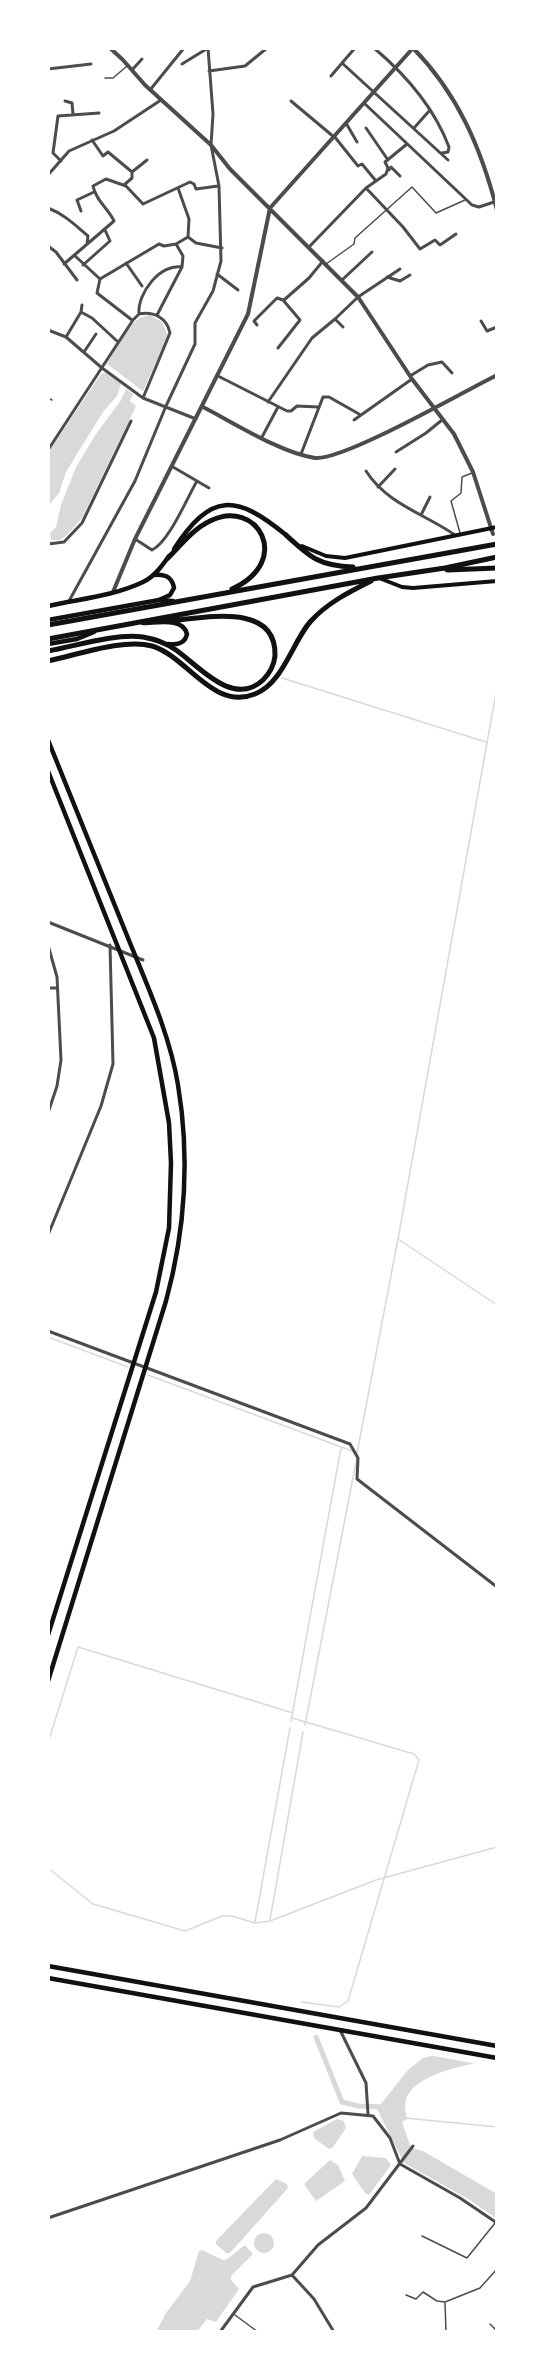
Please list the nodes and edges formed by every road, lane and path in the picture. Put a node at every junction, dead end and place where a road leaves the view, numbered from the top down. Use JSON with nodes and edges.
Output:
{"nodes":[{"id":1,"x":184,"y":48,"type":"edge"},
{"id":2,"x":208,"y":48,"type":"edge"},
{"id":3,"x":267,"y":48,"type":"edge"},
{"id":4,"x":355,"y":48,"type":"edge"},
{"id":5,"x":374,"y":48,"type":"edge"},
{"id":6,"x":413,"y":48,"type":"edge"},
{"id":7,"x":112,"y":49,"type":"edge"},
{"id":8,"x":142,"y":59,"type":"dead end"},
{"id":9,"x":342,"y":63,"type":"junction"},
{"id":10,"x":91,"y":64,"type":"dead end"},
{"id":11,"x":182,"y":64,"type":"dead end"},
{"id":12,"x":128,"y":65,"type":"junction"},
{"id":13,"x":396,"y":67,"type":"junction"},
{"id":14,"x":48,"y":69,"type":"edge"},
{"id":15,"x":132,"y":70,"type":"junction"},
{"id":16,"x":209,"y":71,"type":"junction"},
{"id":17,"x":331,"y":76,"type":"dead end"},
{"id":18,"x":105,"y":78,"type":"dead end"},
{"id":19,"x":150,"y":90,"type":"junction"},
{"id":20,"x":375,"y":91,"type":"junction"},
{"id":21,"x":161,"y":100,"type":"junction"},
{"id":22,"x":65,"y":101,"type":"dead end"},
{"id":23,"x":291,"y":101,"type":"dead end"},
{"id":24,"x":364,"y":103,"type":"junction"},
{"id":25,"x":430,"y":110,"type":"junction"},
{"id":26,"x":99,"y":113,"type":"dead end"},
{"id":27,"x":73,"y":114,"type":"junction"},
{"id":28,"x":346,"y":123,"type":"junction"},
{"id":29,"x":366,"y":128,"type":"dead end"},
{"id":30,"x":414,"y":128,"type":"junction"},
{"id":31,"x":334,"y":137,"type":"junction"},
{"id":32,"x":92,"y":140,"type":"junction"},
{"id":33,"x":357,"y":142,"type":"dead end"},
{"id":34,"x":408,"y":144,"type":"junction"},
{"id":35,"x":211,"y":145,"type":"junction"},
{"id":36,"x":50,"y":153,"type":"edge"},
{"id":37,"x":440,"y":153,"type":"junction"},
{"id":38,"x":147,"y":160,"type":"dead end"},
{"id":39,"x":388,"y":160,"type":"junction"},
{"id":40,"x":448,"y":160,"type":"dead end"},
{"id":41,"x":61,"y":161,"type":"junction"},
{"id":42,"x":132,"y":172,"type":"junction"},
{"id":43,"x":387,"y":172,"type":"junction"},
{"id":44,"x":48,"y":175,"type":"edge"},
{"id":45,"x":400,"y":176,"type":"dead end"},
{"id":46,"x":376,"y":181,"type":"junction"},
{"id":47,"x":123,"y":185,"type":"junction"},
{"id":48,"x":219,"y":186,"type":"junction"},
{"id":49,"x":178,"y":188,"type":"junction"},
{"id":50,"x":366,"y":188,"type":"junction"},
{"id":51,"x":94,"y":192,"type":"junction"},
{"id":52,"x":465,"y":200,"type":"junction"},
{"id":53,"x":495,"y":201,"type":"junction"},
{"id":54,"x":48,"y":208,"type":"edge"},
{"id":55,"x":270,"y":208,"type":"junction"},
{"id":56,"x":387,"y":210,"type":"junction"},
{"id":57,"x":497,"y":210,"type":"edge"},
{"id":58,"x":81,"y":211,"type":"dead end"},
{"id":59,"x":277,"y":215,"type":"junction"},
{"id":60,"x":268,"y":219,"type":"junction"},
{"id":61,"x":105,"y":229,"type":"junction"},
{"id":62,"x":456,"y":234,"type":"dead end"},
{"id":63,"x":189,"y":237,"type":"junction"},
{"id":64,"x":87,"y":244,"type":"junction"},
{"id":65,"x":176,"y":244,"type":"junction"},
{"id":66,"x":48,"y":246,"type":"edge"},
{"id":67,"x":309,"y":247,"type":"junction"},
{"id":68,"x":222,"y":248,"type":"junction"},
{"id":69,"x":372,"y":252,"type":"dead end"},
{"id":70,"x":74,"y":255,"type":"junction"},
{"id":71,"x":126,"y":262,"type":"junction"},
{"id":72,"x":324,"y":263,"type":"junction"},
{"id":73,"x":64,"y":264,"type":"junction"},
{"id":74,"x":83,"y":265,"type":"junction"},
{"id":75,"x":182,"y":267,"type":"junction"},
{"id":76,"x":400,"y":269,"type":"dead end"},
{"id":77,"x":218,"y":274,"type":"junction"},
{"id":78,"x":411,"y":275,"type":"dead end"},
{"id":79,"x":387,"y":278,"type":"junction"},
{"id":80,"x":100,"y":279,"type":"junction"},
{"id":81,"x":76,"y":280,"type":"dead end"},
{"id":82,"x":342,"y":280,"type":"junction"},
{"id":83,"x":142,"y":286,"type":"dead end"},
{"id":84,"x":237,"y":290,"type":"dead end"},
{"id":85,"x":358,"y":297,"type":"junction"},
{"id":86,"x":283,"y":300,"type":"junction"},
{"id":87,"x":82,"y":305,"type":"dead end"},
{"id":88,"x":81,"y":312,"type":"junction"},
{"id":89,"x":139,"y":314,"type":"junction"},
{"id":90,"x":157,"y":315,"type":"junction"},
{"id":91,"x":335,"y":319,"type":"junction"},
{"id":92,"x":133,"y":320,"type":"junction"},
{"id":93,"x":481,"y":321,"type":"dead end"},
{"id":94,"x":257,"y":325,"type":"dead end"},
{"id":95,"x":343,"y":327,"type":"dead end"},
{"id":96,"x":497,"y":327,"type":"edge"},
{"id":97,"x":48,"y":330,"type":"edge"},
{"id":98,"x":96,"y":334,"type":"dead end"},
{"id":99,"x":66,"y":337,"type":"junction"},
{"id":100,"x":118,"y":341,"type":"junction"},
{"id":101,"x":278,"y":348,"type":"dead end"},
{"id":102,"x":84,"y":352,"type":"junction"},
{"id":103,"x":102,"y":368,"type":"junction"},
{"id":104,"x":452,"y":374,"type":"dead end"},
{"id":105,"x":497,"y":375,"type":"edge"},
{"id":106,"x":218,"y":376,"type":"junction"},
{"id":107,"x":411,"y":377,"type":"junction"},
{"id":108,"x":48,"y":398,"type":"edge"},
{"id":109,"x":143,"y":398,"type":"junction"},
{"id":110,"x":52,"y":400,"type":"dead end"},
{"id":111,"x":268,"y":402,"type":"junction"},
{"id":112,"x":165,"y":406,"type":"junction"},
{"id":113,"x":203,"y":407,"type":"junction"},
{"id":114,"x":278,"y":407,"type":"junction"},
{"id":115,"x":318,"y":407,"type":"junction"},
{"id":116,"x":433,"y":407,"type":"junction"},
{"id":117,"x":359,"y":414,"type":"dead end"},
{"id":118,"x":196,"y":419,"type":"junction"},
{"id":119,"x":354,"y":420,"type":"dead end"},
{"id":120,"x":442,"y":420,"type":"junction"},
{"id":121,"x":131,"y":421,"type":"dead end"},
{"id":122,"x":262,"y":437,"type":"junction"},
{"id":123,"x":48,"y":450,"type":"edge"},
{"id":124,"x":396,"y":452,"type":"dead end"},
{"id":125,"x":301,"y":454,"type":"junction"},
{"id":126,"x":173,"y":467,"type":"junction"},
{"id":127,"x":395,"y":469,"type":"dead end"},
{"id":128,"x":366,"y":471,"type":"dead end"},
{"id":129,"x":473,"y":472,"type":"junction"},
{"id":130,"x":197,"y":481,"type":"junction"},
{"id":131,"x":378,"y":487,"type":"junction"},
{"id":132,"x":210,"y":488,"type":"dead end"},
{"id":133,"x":430,"y":497,"type":"dead end"},
{"id":134,"x":421,"y":515,"type":"junction"},
{"id":135,"x":497,"y":527,"type":"edge"},
{"id":136,"x":491,"y":528,"type":"junction"},
{"id":137,"x":458,"y":534,"type":"junction"},
{"id":138,"x":493,"y":534,"type":"dead end"},
{"id":139,"x":286,"y":535,"type":"junction"},
{"id":140,"x":135,"y":539,"type":"junction"},
{"id":141,"x":497,"y":542,"type":"edge"},
{"id":142,"x":48,"y":544,"type":"edge"},
{"id":143,"x":497,"y":556,"type":"edge"},
{"id":144,"x":168,"y":558,"type":"junction"},
{"id":145,"x":367,"y":567,"type":"junction"},
{"id":146,"x":497,"y":568,"type":"edge"},
{"id":147,"x":427,"y":571,"type":"junction"},
{"id":148,"x":154,"y":575,"type":"junction"},
{"id":149,"x":378,"y":578,"type":"junction"},
{"id":150,"x":497,"y":581,"type":"edge"},
{"id":151,"x":112,"y":592,"type":"junction"},
{"id":152,"x":74,"y":594,"type":"junction"},
{"id":153,"x":223,"y":594,"type":"junction"},
{"id":154,"x":80,"y":600,"type":"junction"},
{"id":155,"x":159,"y":600,"type":"junction"},
{"id":156,"x":69,"y":601,"type":"junction"},
{"id":157,"x":186,"y":601,"type":"junction"},
{"id":158,"x":48,"y":606,"type":"edge"},
{"id":159,"x":73,"y":618,"type":"junction"},
{"id":160,"x":48,"y":620,"type":"edge"},
{"id":161,"x":137,"y":623,"type":"junction"},
{"id":162,"x":48,"y":625,"type":"edge"},
{"id":163,"x":76,"y":637,"type":"junction"},
{"id":164,"x":48,"y":639,"type":"edge"},
{"id":165,"x":48,"y":644,"type":"edge"},
{"id":166,"x":166,"y":644,"type":"junction"},
{"id":167,"x":48,"y":651,"type":"edge"},
{"id":168,"x":48,"y":661,"type":"edge"},
{"id":169,"x":48,"y":740,"type":"edge"},
{"id":170,"x":48,"y":771,"type":"edge"},
{"id":171,"x":48,"y":922,"type":"edge"},
{"id":172,"x":48,"y":945,"type":"edge"},
{"id":173,"x":110,"y":945,"type":"junction"},
{"id":174,"x":120,"y":949,"type":"junction"},
{"id":175,"x":136,"y":956,"type":"junction"},
{"id":176,"x":143,"y":960,"type":"dead end"},
{"id":177,"x":48,"y":988,"type":"edge"},
{"id":178,"x":57,"y":988,"type":"junction"},
{"id":179,"x":48,"y":1113,"type":"edge"},
{"id":180,"x":48,"y":1235,"type":"edge"},
{"id":181,"x":48,"y":1330,"type":"edge"},
{"id":182,"x":133,"y":1363,"type":"junction"},
{"id":183,"x":146,"y":1368,"type":"junction"},
{"id":184,"x":497,"y":1587,"type":"edge"},
{"id":185,"x":48,"y":1635,"type":"edge"},
{"id":186,"x":48,"y":1681,"type":"edge"},
{"id":187,"x":48,"y":1966,"type":"edge"},
{"id":188,"x":48,"y":1978,"type":"edge"},
{"id":189,"x":329,"y":2016,"type":"junction"},
{"id":190,"x":327,"y":2028,"type":"junction"},
{"id":191,"x":340,"y":2030,"type":"junction"},
{"id":192,"x":497,"y":2046,"type":"edge"},
{"id":193,"x":497,"y":2058,"type":"edge"},
{"id":194,"x":368,"y":2112,"type":"junction"},
{"id":195,"x":413,"y":2146,"type":"dead end"},
{"id":196,"x":401,"y":2163,"type":"junction"},
{"id":197,"x":48,"y":2218,"type":"edge"},
{"id":198,"x":496,"y":2223,"type":"edge"},
{"id":199,"x":422,"y":2236,"type":"dead end"},
{"id":200,"x":497,"y":2269,"type":"edge"},
{"id":201,"x":292,"y":2276,"type":"junction"},
{"id":202,"x":406,"y":2295,"type":"dead end"},
{"id":203,"x":445,"y":2302,"type":"junction"},
{"id":204,"x":235,"y":2314,"type":"junction"},
{"id":205,"x":490,"y":2324,"type":"dead end"},
{"id":206,"x":497,"y":2331,"type":"edge"},
{"id":207,"x":220,"y":2332,"type":"edge"},
{"id":208,"x":258,"y":2332,"type":"edge"},
{"id":209,"x":334,"y":2332,"type":"edge"},
{"id":210,"x":446,"y":2332,"type":"edge"}],
"edges":[{"from":1,"to":19,"type":"street"},
{"from":2,"to":11,"type":"street"},
{"from":2,"to":16,"type":"street"},
{"from":3,"to":16,"type":"street"},
{"from":4,"to":9,"type":"street"},
{"from":5,"to":13,"type":"street"},
{"from":6,"to":13,"type":"street"},
{"from":6,"to":53,"type":"street"},
{"from":7,"to":12,"type":"street"},
{"from":8,"to":15,"type":"street"},
{"from":9,"to":17,"type":"street"},
{"from":9,"to":20,"type":"street"},
{"from":10,"to":14,"type":"street"},
{"from":12,"to":15,"type":"street"},
{"from":12,"to":18,"type":"lane"},
{"from":13,"to":20,"type":"street"},
{"from":13,"to":25,"type":"street"},
{"from":15,"to":19,"type":"street"},
{"from":16,"to":35,"type":"street"},
{"from":19,"to":21,"type":"street"},
{"from":20,"to":24,"type":"street"},
{"from":20,"to":30,"type":"street"},
{"from":21,"to":32,"type":"street"},
{"from":21,"to":35,"type":"street"},
{"from":22,"to":27,"type":"street"},
{"from":23,"to":31,"type":"street"},
{"from":24,"to":28,"type":"street"},
{"from":24,"to":34,"type":"street"},
{"from":25,"to":30,"type":"street"},
{"from":25,"to":37,"type":"street"},
{"from":26,"to":27,"type":"street"},
{"from":27,"to":36,"type":"street"},
{"from":28,"to":31,"type":"street"},
{"from":28,"to":33,"type":"street"},
{"from":29,"to":39,"type":"street"},
{"from":30,"to":37,"type":"street"},
{"from":31,"to":46,"type":"street"},
{"from":31,"to":55,"type":"street"},
{"from":32,"to":41,"type":"street"},
{"from":32,"to":42,"type":"street"},
{"from":34,"to":39,"type":"street"},
{"from":34,"to":52,"type":"street"},
{"from":35,"to":48,"type":"street"},
{"from":35,"to":55,"type":"street"},
{"from":36,"to":41,"type":"street"},
{"from":37,"to":40,"type":"street"},
{"from":38,"to":42,"type":"street"},
{"from":39,"to":43,"type":"street"},
{"from":41,"to":44,"type":"street"},
{"from":42,"to":47,"type":"street"},
{"from":43,"to":45,"type":"street"},
{"from":43,"to":46,"type":"street"},
{"from":46,"to":50,"type":"street"},
{"from":47,"to":49,"type":"street"},
{"from":47,"to":51,"type":"street"},
{"from":48,"to":49,"type":"street"},
{"from":48,"to":68,"type":"street"},
{"from":49,"to":63,"type":"street"},
{"from":50,"to":56,"type":"street"},
{"from":50,"to":67,"type":"street"},
{"from":51,"to":58,"type":"street"},
{"from":51,"to":61,"type":"street"},
{"from":52,"to":53,"type":"street"},
{"from":52,"to":56,"type":"lane"},
{"from":53,"to":57,"type":"street"},
{"from":54,"to":64,"type":"street"},
{"from":55,"to":59,"type":"street"},
{"from":55,"to":60,"type":"street"},
{"from":56,"to":62,"type":"street"},
{"from":56,"to":72,"type":"lane"},
{"from":59,"to":60,"type":"street"},
{"from":59,"to":67,"type":"street"},
{"from":60,"to":106,"type":"street"},
{"from":61,"to":64,"type":"street"},
{"from":61,"to":74,"type":"street"},
{"from":63,"to":65,"type":"street"},
{"from":63,"to":68,"type":"street"},
{"from":64,"to":70,"type":"street"},
{"from":65,"to":71,"type":"street"},
{"from":65,"to":75,"type":"street"},
{"from":66,"to":73,"type":"street"},
{"from":67,"to":72,"type":"street"},
{"from":68,"to":77,"type":"street"},
{"from":69,"to":82,"type":"street"},
{"from":70,"to":73,"type":"street"},
{"from":70,"to":74,"type":"street"},
{"from":71,"to":80,"type":"street"},
{"from":71,"to":83,"type":"street"},
{"from":72,"to":82,"type":"street"},
{"from":72,"to":86,"type":"street"},
{"from":73,"to":81,"type":"street"},
{"from":74,"to":80,"type":"street"},
{"from":75,"to":89,"type":"street"},
{"from":75,"to":90,"type":"street"},
{"from":76,"to":79,"type":"street"},
{"from":77,"to":84,"type":"street"},
{"from":77,"to":112,"type":"street"},
{"from":78,"to":79,"type":"street"},
{"from":79,"to":85,"type":"street"},
{"from":80,"to":92,"type":"street"},
{"from":82,"to":85,"type":"street"},
{"from":85,"to":91,"type":"street"},
{"from":85,"to":107,"type":"street"},
{"from":86,"to":94,"type":"street"},
{"from":86,"to":101,"type":"street"},
{"from":87,"to":88,"type":"street"},
{"from":88,"to":99,"type":"street"},
{"from":88,"to":100,"type":"street"},
{"from":89,"to":90,"type":"street"},
{"from":89,"to":92,"type":"street"},
{"from":90,"to":109,"type":"street"},
{"from":91,"to":95,"type":"street"},
{"from":91,"to":111,"type":"street"},
{"from":92,"to":100,"type":"street"},
{"from":93,"to":96,"type":"street"},
{"from":97,"to":99,"type":"street"},
{"from":98,"to":102,"type":"street"},
{"from":99,"to":102,"type":"street"},
{"from":100,"to":103,"type":"street"},
{"from":102,"to":103,"type":"street"},
{"from":103,"to":109,"type":"street"},
{"from":103,"to":123,"type":"street"},
{"from":104,"to":107,"type":"street"},
{"from":105,"to":116,"type":"street"},
{"from":106,"to":111,"type":"street"},
{"from":106,"to":113,"type":"street"},
{"from":107,"to":116,"type":"street"},
{"from":107,"to":119,"type":"street"},
{"from":108,"to":110,"type":"lane"},
{"from":109,"to":112,"type":"street"},
{"from":111,"to":114,"type":"street"},
{"from":112,"to":118,"type":"street"},
{"from":112,"to":152,"type":"street"},
{"from":113,"to":118,"type":"street"},
{"from":113,"to":122,"type":"street"},
{"from":114,"to":115,"type":"street"},
{"from":114,"to":122,"type":"street"},
{"from":115,"to":117,"type":"street"},
{"from":115,"to":125,"type":"street"},
{"from":116,"to":120,"type":"street"},
{"from":116,"to":125,"type":"street"},
{"from":118,"to":126,"type":"street"},
{"from":120,"to":124,"type":"street"},
{"from":120,"to":129,"type":"street"},
{"from":121,"to":142,"type":"street"},
{"from":122,"to":125,"type":"street"},
{"from":126,"to":130,"type":"street"},
{"from":126,"to":140,"type":"street"},
{"from":127,"to":131,"type":"street"},
{"from":128,"to":131,"type":"street"},
{"from":129,"to":136,"type":"street"},
{"from":129,"to":137,"type":"lane"},
{"from":130,"to":132,"type":"street"},
{"from":130,"to":140,"type":"street"},
{"from":131,"to":134,"type":"street"},
{"from":133,"to":134,"type":"street"},
{"from":134,"to":137,"type":"street"},
{"from":135,"to":136,"type":"main road"},
{"from":136,"to":137,"type":"main road"},
{"from":136,"to":138,"type":"street"},
{"from":137,"to":139,"type":"main road"},
{"from":139,"to":144,"type":"main road"},
{"from":139,"to":145,"type":"highway"},
{"from":140,"to":151,"type":"street"},
{"from":141,"to":145,"type":"highway"},
{"from":143,"to":147,"type":"highway"},
{"from":144,"to":148,"type":"main road"},
{"from":144,"to":153,"type":"highway"},
{"from":145,"to":153,"type":"highway"},
{"from":146,"to":147,"type":"highway"},
{"from":147,"to":149,"type":"highway"},
{"from":148,"to":151,"type":"main road"},
{"from":148,"to":155,"type":"main road"},
{"from":149,"to":150,"type":"main road"},
{"from":149,"to":161,"type":"highway"},
{"from":149,"to":168,"type":"highway"},
{"from":151,"to":154,"type":"main road"},
{"from":152,"to":154,"type":"street"},
{"from":152,"to":156,"type":"street"},
{"from":153,"to":157,"type":"highway"},
{"from":154,"to":156,"type":"main road"},
{"from":155,"to":157,"type":"main road"},
{"from":155,"to":159,"type":"main road"},
{"from":156,"to":158,"type":"main road"},
{"from":157,"to":159,"type":"highway"},
{"from":159,"to":160,"type":"main road"},
{"from":159,"to":162,"type":"highway"},
{"from":161,"to":163,"type":"highway"},
{"from":161,"to":166,"type":"main road"},
{"from":161,"to":166,"type":"highway"},
{"from":163,"to":164,"type":"highway"},
{"from":163,"to":165,"type":"main road"},
{"from":166,"to":167,"type":"highway"},
{"from":169,"to":175,"type":"main road"},
{"from":170,"to":174,"type":"main road"},
{"from":171,"to":173,"type":"street"},
{"from":172,"to":178,"type":"street"},
{"from":173,"to":174,"type":"street"},
{"from":173,"to":180,"type":"street"},
{"from":174,"to":175,"type":"street"},
{"from":174,"to":182,"type":"main road"},
{"from":175,"to":176,"type":"street"},
{"from":175,"to":183,"type":"main road"},
{"from":177,"to":178,"type":"street"},
{"from":178,"to":179,"type":"street"},
{"from":181,"to":182,"type":"street"},
{"from":182,"to":183,"type":"street"},
{"from":182,"to":185,"type":"main road"},
{"from":183,"to":184,"type":"street"},
{"from":183,"to":186,"type":"main road"},
{"from":187,"to":189,"type":"main road"},
{"from":188,"to":190,"type":"main road"},
{"from":189,"to":190,"type":"main road"},
{"from":189,"to":192,"type":"main road"},
{"from":190,"to":191,"type":"main road"},
{"from":191,"to":193,"type":"main road"},
{"from":191,"to":194,"type":"street"},
{"from":194,"to":196,"type":"street"},
{"from":194,"to":197,"type":"street"},
{"from":195,"to":196,"type":"street"},
{"from":196,"to":198,"type":"street"},
{"from":196,"to":201,"type":"street"},
{"from":198,"to":199,"type":"lane"},
{"from":200,"to":203,"type":"lane"},
{"from":201,"to":204,"type":"street"},
{"from":201,"to":209,"type":"street"},
{"from":202,"to":203,"type":"lane"},
{"from":203,"to":210,"type":"lane"},
{"from":204,"to":207,"type":"street"},
{"from":204,"to":208,"type":"lane"},
{"from":205,"to":206,"type":"lane"}]}
